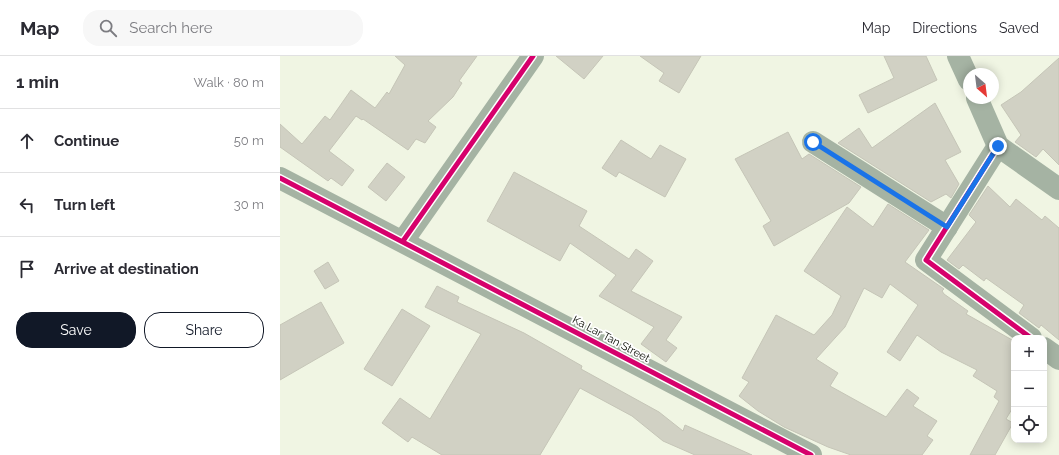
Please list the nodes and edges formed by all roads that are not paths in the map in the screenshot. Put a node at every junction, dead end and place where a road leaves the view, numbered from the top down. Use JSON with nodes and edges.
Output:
{"nodes":[{"id":1,"x":533,"y":56,"type":"edge"},
{"id":2,"x":958,"y":56,"type":"edge"},
{"id":3,"x":964,"y":68,"type":"edge"},
{"id":4,"x":980,"y":104,"type":"edge"},
{"id":5,"x":813,"y":142,"type":"dead end"},
{"id":6,"x":998,"y":146,"type":"junction"},
{"id":7,"x":280,"y":178,"type":"edge"},
{"id":8,"x":1059,"y":189,"type":"edge"},
{"id":9,"x":947,"y":227,"type":"junction"},
{"id":10,"x":403,"y":241,"type":"junction"},
{"id":11,"x":1027,"y":335,"type":"edge"},
{"id":12,"x":1047,"y":350,"type":"edge"},
{"id":13,"x":1059,"y":359,"type":"edge"},
{"id":14,"x":811,"y":455,"type":"edge"}],
"edges":[{"from":1,"to":10,"type":"street"},
{"from":2,"to":3,"type":"street"},
{"from":4,"to":6,"type":"street"},
{"from":5,"to":9,"type":"street"},
{"from":6,"to":8,"type":"street"},
{"from":6,"to":9,"type":"street"},
{"from":7,"to":10,"type":"street","name":"Ka Lar Tan Street"},
{"from":9,"to":11,"type":"street"},
{"from":10,"to":14,"type":"street","name":"Ka Lar Tan Street"},
{"from":12,"to":13,"type":"street"}]}
